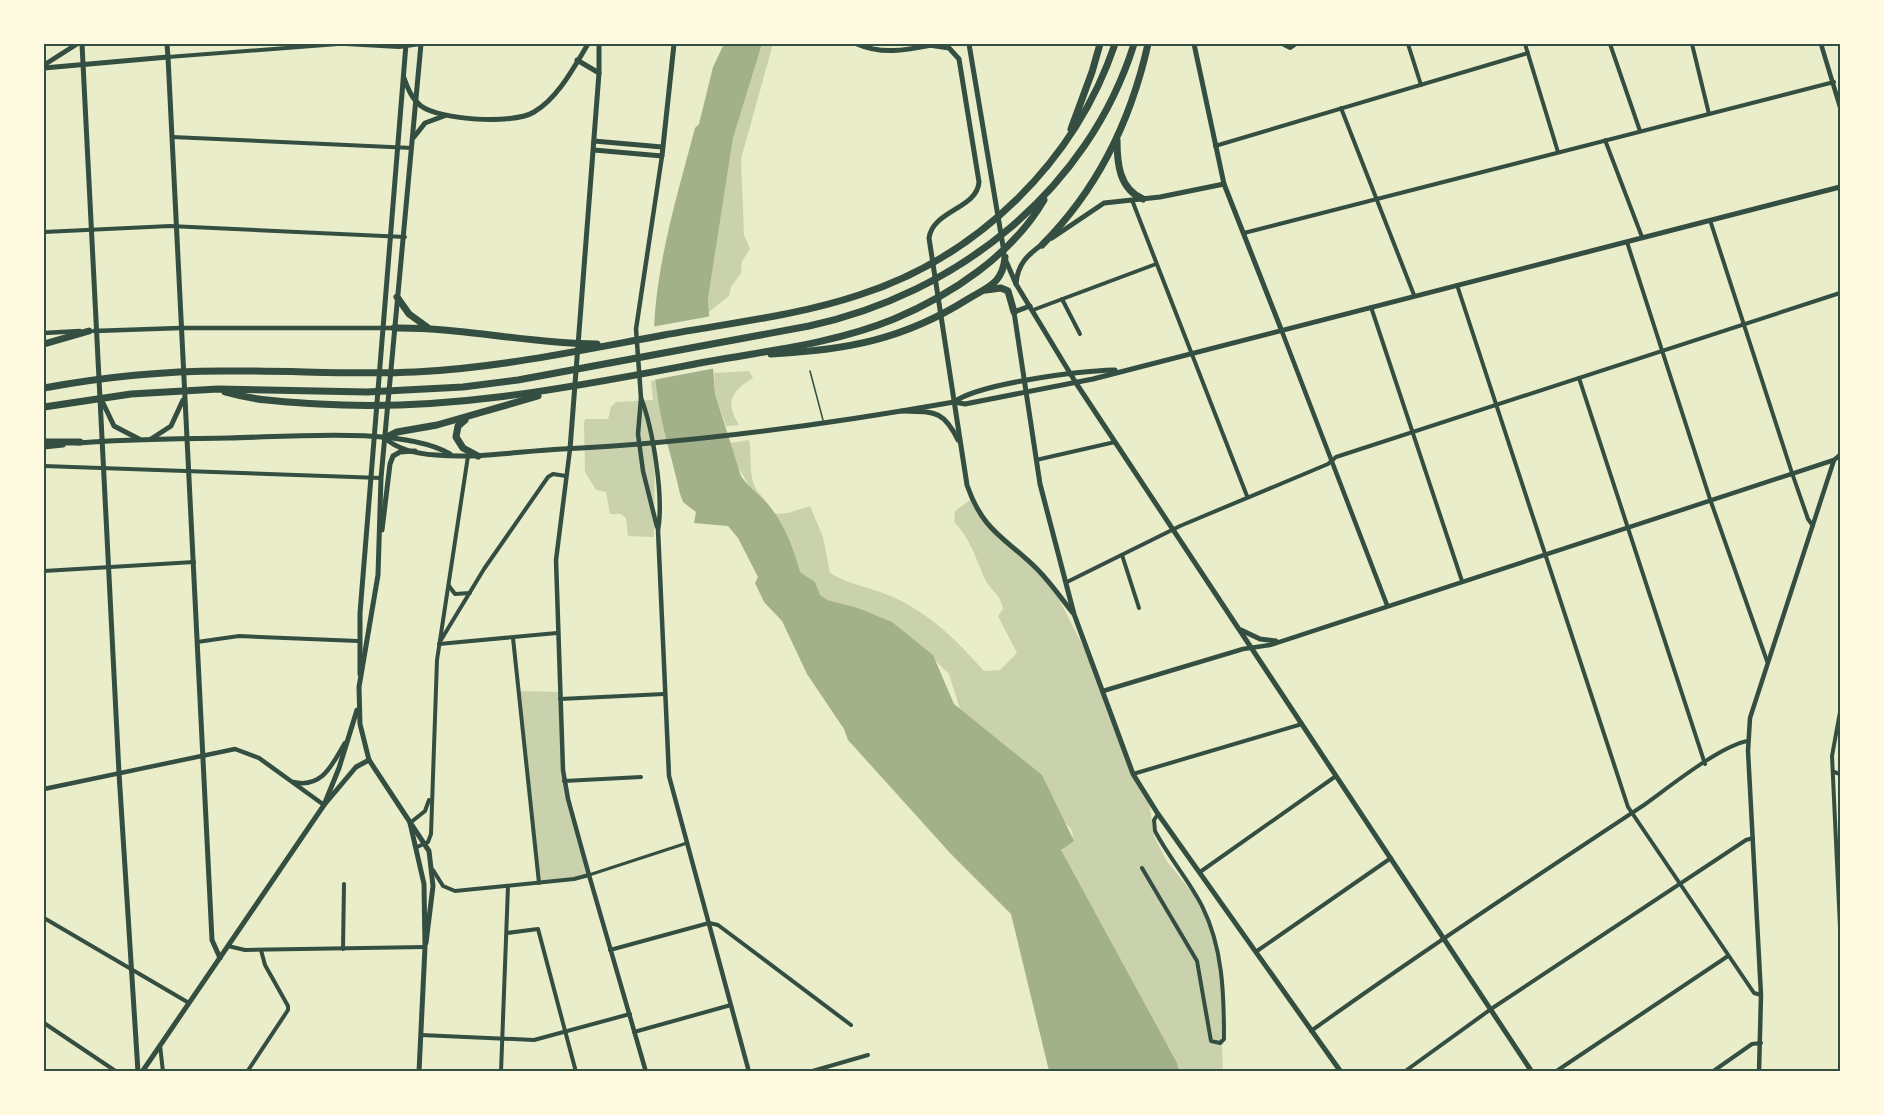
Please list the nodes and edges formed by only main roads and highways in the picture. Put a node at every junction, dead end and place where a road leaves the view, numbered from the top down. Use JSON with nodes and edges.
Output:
{"nodes":[{"id":1,"x":79,"y":44,"type":"edge"},
{"id":2,"x":167,"y":44,"type":"edge"},
{"id":3,"x":421,"y":44,"type":"edge"},
{"id":4,"x":588,"y":44,"type":"edge"},
{"id":5,"x":600,"y":44,"type":"edge"},
{"id":6,"x":674,"y":44,"type":"edge"},
{"id":7,"x":857,"y":44,"type":"edge"},
{"id":8,"x":937,"y":44,"type":"edge"},
{"id":9,"x":969,"y":44,"type":"edge"},
{"id":10,"x":1100,"y":44,"type":"edge"},
{"id":11,"x":1115,"y":44,"type":"edge"},
{"id":12,"x":1134,"y":44,"type":"edge"},
{"id":13,"x":1148,"y":44,"type":"edge"},
{"id":14,"x":1194,"y":44,"type":"edge"},
{"id":15,"x":406,"y":45,"type":"edge"},
{"id":16,"x":929,"y":45,"type":"junction"},
{"id":17,"x":168,"y":57,"type":"junction"},
{"id":18,"x":578,"y":60,"type":"junction"},
{"id":19,"x":83,"y":64,"type":"junction"},
{"id":20,"x":44,"y":67,"type":"edge"},
{"id":21,"x":599,"y":73,"type":"junction"},
{"id":22,"x":403,"y":74,"type":"junction"},
{"id":23,"x":416,"y":100,"type":"junction"},
{"id":24,"x":448,"y":115,"type":"junction"},
{"id":25,"x":1117,"y":137,"type":"junction"},
{"id":26,"x":1067,"y":140,"type":"junction"},
{"id":27,"x":594,"y":141,"type":"junction"},
{"id":28,"x":412,"y":145,"type":"junction"},
{"id":29,"x":662,"y":147,"type":"junction"},
{"id":30,"x":594,"y":150,"type":"junction"},
{"id":31,"x":1224,"y":184,"type":"junction"},
{"id":32,"x":1052,"y":188,"type":"junction"},
{"id":33,"x":1840,"y":188,"type":"edge"},
{"id":34,"x":1143,"y":199,"type":"junction"},
{"id":35,"x":1042,"y":245,"type":"junction"},
{"id":36,"x":1005,"y":257,"type":"junction"},
{"id":37,"x":1016,"y":284,"type":"junction"},
{"id":38,"x":978,"y":293,"type":"junction"},
{"id":39,"x":398,"y":297,"type":"junction"},
{"id":40,"x":1031,"y":308,"type":"junction"},
{"id":41,"x":1014,"y":312,"type":"junction"},
{"id":42,"x":394,"y":328,"type":"junction"},
{"id":43,"x":430,"y":328,"type":"junction"},
{"id":44,"x":1281,"y":329,"type":"junction"},
{"id":45,"x":93,"y":331,"type":"junction"},
{"id":46,"x":44,"y":344,"type":"edge"},
{"id":47,"x":589,"y":347,"type":"junction"},
{"id":48,"x":743,"y":355,"type":"junction"},
{"id":49,"x":1126,"y":369,"type":"junction"},
{"id":50,"x":1070,"y":374,"type":"junction"},
{"id":51,"x":1025,"y":382,"type":"junction"},
{"id":52,"x":1076,"y":383,"type":"junction"},
{"id":53,"x":44,"y":388,"type":"edge"},
{"id":54,"x":566,"y":388,"type":"junction"},
{"id":55,"x":218,"y":389,"type":"junction"},
{"id":56,"x":1026,"y":392,"type":"junction"},
{"id":57,"x":100,"y":395,"type":"junction"},
{"id":58,"x":184,"y":395,"type":"junction"},
{"id":59,"x":954,"y":402,"type":"junction"},
{"id":60,"x":44,"y":407,"type":"edge"},
{"id":61,"x":902,"y":411,"type":"junction"},
{"id":62,"x":473,"y":416,"type":"junction"},
{"id":63,"x":375,"y":438,"type":"junction"},
{"id":64,"x":385,"y":438,"type":"junction"},
{"id":65,"x":187,"y":439,"type":"junction"},
{"id":66,"x":103,"y":441,"type":"junction"},
{"id":67,"x":144,"y":441,"type":"junction"},
{"id":68,"x":44,"y":442,"type":"edge"},
{"id":69,"x":80,"y":442,"type":"junction"},
{"id":70,"x":960,"y":445,"type":"junction"},
{"id":71,"x":44,"y":447,"type":"edge"},
{"id":72,"x":570,"y":449,"type":"junction"},
{"id":73,"x":415,"y":451,"type":"junction"},
{"id":74,"x":450,"y":454,"type":"junction"},
{"id":75,"x":478,"y":456,"type":"junction"},
{"id":76,"x":379,"y":555,"type":"junction"},
{"id":77,"x":1074,"y":614,"type":"junction"},
{"id":78,"x":1238,"y":628,"type":"junction"},
{"id":79,"x":1276,"y":641,"type":"road end"},
{"id":80,"x":360,"y":678,"type":"junction"},
{"id":81,"x":358,"y":705,"type":"junction"},
{"id":82,"x":369,"y":760,"type":"junction"},
{"id":83,"x":324,"y":805,"type":"junction"},
{"id":84,"x":410,"y":823,"type":"junction"},
{"id":85,"x":425,"y":947,"type":"junction"},
{"id":86,"x":220,"y":958,"type":"junction"},
{"id":87,"x":138,"y":1071,"type":"edge"},
{"id":88,"x":142,"y":1071,"type":"edge"},
{"id":89,"x":418,"y":1071,"type":"edge"},
{"id":90,"x":1341,"y":1071,"type":"edge"},
{"id":91,"x":1532,"y":1071,"type":"edge"}],
"edges":[{"from":1,"to":19,"type":"main road"},
{"from":1,"to":20,"type":"main road"},
{"from":2,"to":17,"type":"main road"},
{"from":3,"to":23,"type":"main road"},
{"from":4,"to":18,"type":"main road"},
{"from":5,"to":21,"type":"main road"},
{"from":6,"to":29,"type":"main road"},
{"from":7,"to":16,"type":"main road"},
{"from":8,"to":16,"type":"main road"},
{"from":9,"to":36,"type":"main road"},
{"from":10,"to":26,"type":"highway"},
{"from":11,"to":26,"type":"highway"},
{"from":12,"to":32,"type":"highway"},
{"from":13,"to":25,"type":"highway"},
{"from":14,"to":31,"type":"main road"},
{"from":15,"to":22,"type":"main road"},
{"from":16,"to":59,"type":"main road"},
{"from":17,"to":19,"type":"main road"},
{"from":17,"to":58,"type":"main road"},
{"from":18,"to":21,"type":"main road"},
{"from":18,"to":24,"type":"main road"},
{"from":19,"to":20,"type":"main road"},
{"from":19,"to":45,"type":"main road"},
{"from":21,"to":27,"type":"main road"},
{"from":22,"to":23,"type":"main road"},
{"from":22,"to":63,"type":"main road"},
{"from":23,"to":24,"type":"main road"},
{"from":23,"to":28,"type":"main road"},
{"from":24,"to":28,"type":"main road"},
{"from":25,"to":34,"type":"highway"},
{"from":25,"to":35,"type":"highway"},
{"from":26,"to":47,"type":"highway"},
{"from":27,"to":29,"type":"main road"},
{"from":27,"to":30,"type":"main road"},
{"from":28,"to":39,"type":"main road"},
{"from":29,"to":30,"type":"main road"},
{"from":30,"to":72,"type":"main road"},
{"from":31,"to":34,"type":"main road"},
{"from":31,"to":44,"type":"main road"},
{"from":32,"to":48,"type":"highway"},
{"from":32,"to":55,"type":"highway"},
{"from":33,"to":44,"type":"main road"},
{"from":34,"to":35,"type":"main road"},
{"from":35,"to":37,"type":"main road"},
{"from":36,"to":37,"type":"main road"},
{"from":36,"to":38,"type":"highway"},
{"from":37,"to":40,"type":"main road"},
{"from":38,"to":41,"type":"highway"},
{"from":38,"to":48,"type":"highway"},
{"from":39,"to":42,"type":"main road"},
{"from":39,"to":43,"type":"highway"},
{"from":40,"to":41,"type":"main road"},
{"from":40,"to":50,"type":"main road"},
{"from":41,"to":51,"type":"main road"},
{"from":42,"to":43,"type":"highway"},
{"from":42,"to":64,"type":"main road"},
{"from":43,"to":47,"type":"highway"},
{"from":44,"to":49,"type":"main road"},
{"from":45,"to":46,"type":"highway"},
{"from":45,"to":57,"type":"main road"},
{"from":47,"to":53,"type":"highway"},
{"from":48,"to":54,"type":"highway"},
{"from":49,"to":50,"type":"main road"},
{"from":49,"to":52,"type":"main road"},
{"from":50,"to":51,"type":"main road"},
{"from":50,"to":52,"type":"main road"},
{"from":51,"to":56,"type":"main road"},
{"from":51,"to":59,"type":"main road"},
{"from":52,"to":56,"type":"main road"},
{"from":52,"to":78,"type":"main road"},
{"from":54,"to":55,"type":"highway"},
{"from":54,"to":62,"type":"highway"},
{"from":55,"to":60,"type":"highway"},
{"from":56,"to":59,"type":"main road"},
{"from":56,"to":77,"type":"main road"},
{"from":57,"to":66,"type":"main road"},
{"from":57,"to":67,"type":"main road"},
{"from":58,"to":65,"type":"main road"},
{"from":58,"to":67,"type":"main road"},
{"from":59,"to":61,"type":"main road"},
{"from":59,"to":70,"type":"main road"},
{"from":61,"to":70,"type":"main road"},
{"from":61,"to":72,"type":"main road"},
{"from":62,"to":64,"type":"highway"},
{"from":62,"to":75,"type":"highway"},
{"from":63,"to":64,"type":"main road"},
{"from":63,"to":65,"type":"main road"},
{"from":63,"to":80,"type":"main road"},
{"from":64,"to":73,"type":"main road"},
{"from":64,"to":74,"type":"main road"},
{"from":64,"to":76,"type":"main road"},
{"from":65,"to":67,"type":"main road"},
{"from":65,"to":86,"type":"main road"},
{"from":66,"to":67,"type":"main road"},
{"from":66,"to":69,"type":"main road"},
{"from":66,"to":87,"type":"main road"},
{"from":68,"to":69,"type":"highway"},
{"from":69,"to":71,"type":"main road"},
{"from":70,"to":77,"type":"main road"},
{"from":72,"to":75,"type":"main road"},
{"from":73,"to":74,"type":"main road"},
{"from":73,"to":76,"type":"main road"},
{"from":74,"to":75,"type":"main road"},
{"from":76,"to":80,"type":"main road"},
{"from":77,"to":90,"type":"main road"},
{"from":78,"to":79,"type":"main road"},
{"from":78,"to":91,"type":"main road"},
{"from":80,"to":81,"type":"main road"},
{"from":81,"to":82,"type":"main road"},
{"from":81,"to":83,"type":"main road"},
{"from":82,"to":83,"type":"main road"},
{"from":82,"to":84,"type":"main road"},
{"from":83,"to":86,"type":"main road"},
{"from":84,"to":85,"type":"main road"},
{"from":84,"to":85,"type":"main road"},
{"from":85,"to":89,"type":"main road"},
{"from":86,"to":88,"type":"main road"}]}
